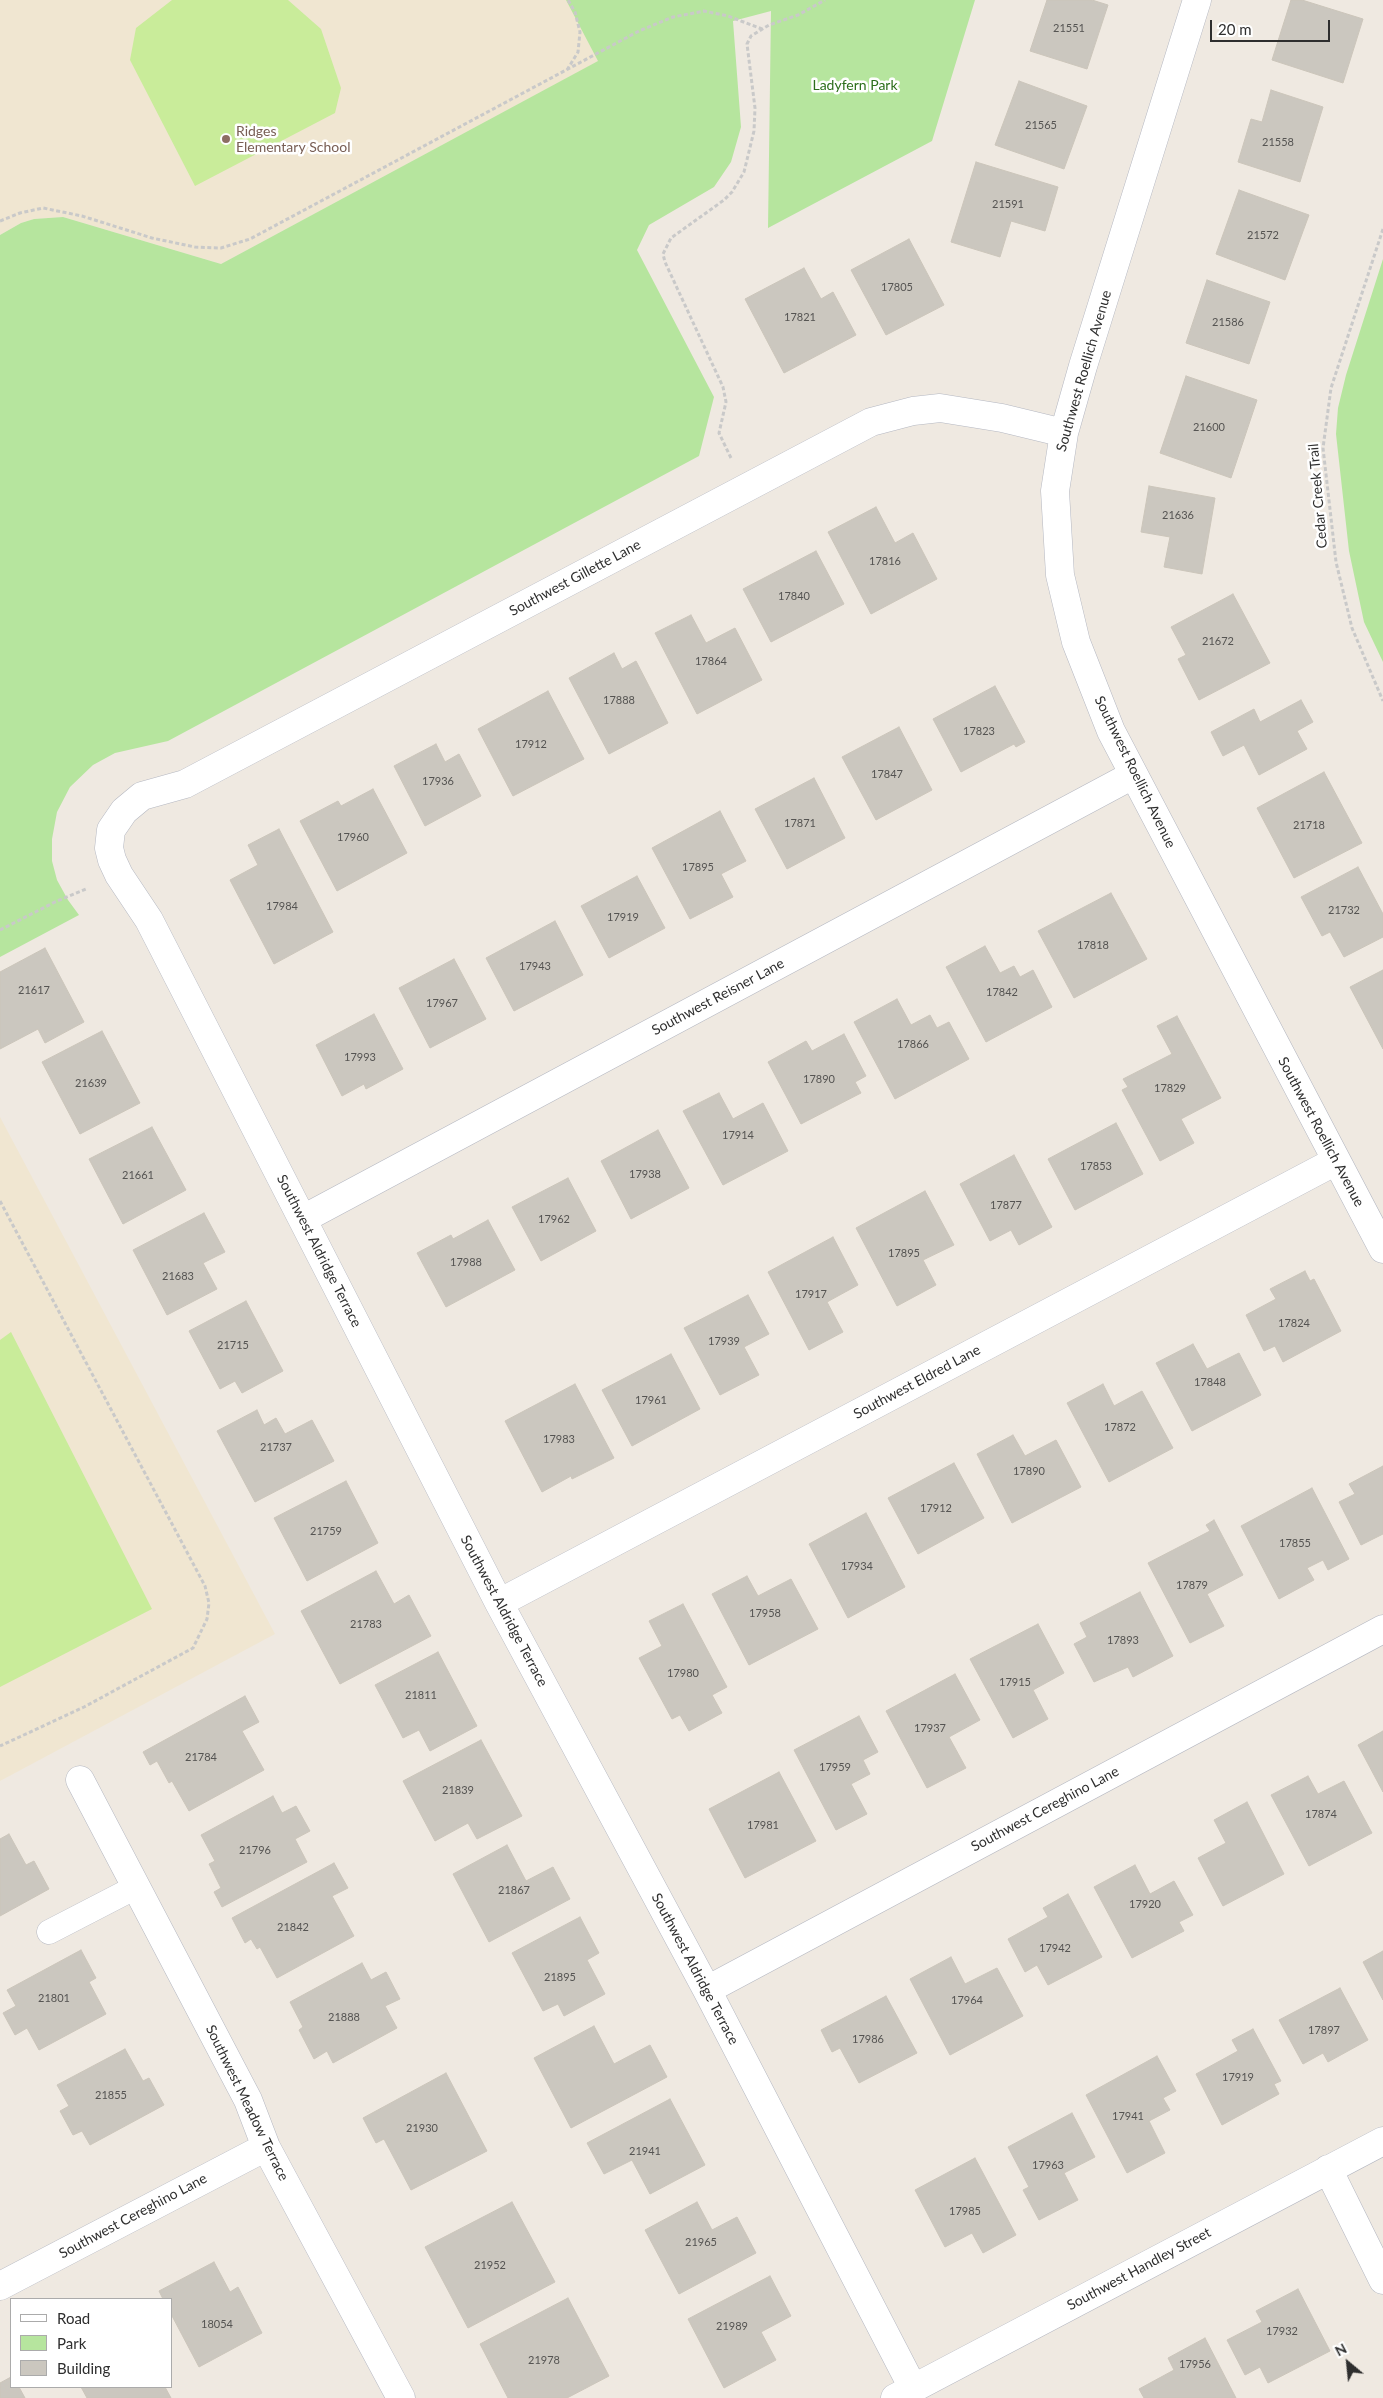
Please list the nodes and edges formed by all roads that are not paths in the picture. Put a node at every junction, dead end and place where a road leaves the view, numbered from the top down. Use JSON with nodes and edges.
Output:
{"nodes":[{"id":1,"x":1197,"y":0,"type":"edge"},
{"id":2,"x":1064,"y":433,"type":"junction"},
{"id":3,"x":1133,"y":775,"type":"junction"},
{"id":4,"x":111,"y":830,"type":"joint"},
{"id":5,"x":1336,"y":1162,"type":"junction"},
{"id":6,"x":303,"y":1219,"type":"junction"},
{"id":7,"x":1383,"y":1249,"type":"edge"},
{"id":8,"x":498,"y":1603,"type":"junction"},
{"id":9,"x":1383,"y":1629,"type":"edge"},
{"id":10,"x":80,"y":1780,"type":"dead end"},
{"id":11,"x":136,"y":1887,"type":"junction"},
{"id":12,"x":49,"y":1932,"type":"dead end"},
{"id":13,"x":707,"y":1990,"type":"junction"},
{"id":14,"x":1383,"y":2141,"type":"edge"},
{"id":15,"x":266,"y":2147,"type":"junction"},
{"id":16,"x":1328,"y":2169,"type":"junction"},
{"id":17,"x":1383,"y":2280,"type":"edge"},
{"id":18,"x":0,"y":2286,"type":"edge"},
{"id":19,"x":904,"y":2393,"type":"edge"},
{"id":20,"x":401,"y":2398,"type":"edge"}],
"edges":[{"from":1,"to":2,"type":"street","name":"Southwest Roellich Avenue"},
{"from":2,"to":3,"type":"street","name":"Southwest Roellich Avenue"},
{"from":2,"to":4,"type":"street","name":"Southwest Gillette Lane"},
{"from":3,"to":5,"type":"street","name":"Southwest Roellich Avenue"},
{"from":3,"to":6,"type":"street","name":"Southwest Reisner Lane"},
{"from":4,"to":6,"type":"street","name":"Southwest Aldridge Terrace"},
{"from":5,"to":7,"type":"street","name":"Southwest Roellich Avenue"},
{"from":5,"to":8,"type":"street","name":"Southwest Eldred Lane"},
{"from":6,"to":8,"type":"street","name":"Southwest Aldridge Terrace"},
{"from":8,"to":13,"type":"street","name":"Southwest Aldridge Terrace"},
{"from":9,"to":13,"type":"street","name":"Southwest Cereghino Lane"},
{"from":10,"to":11,"type":"street","name":"Southwest Meadow Terrace"},
{"from":11,"to":12,"type":"lane"},
{"from":11,"to":15,"type":"street","name":"Southwest Meadow Terrace"},
{"from":13,"to":19,"type":"street","name":"Southwest Aldridge Terrace"},
{"from":14,"to":16,"type":"street","name":"Southwest Handley Street"},
{"from":15,"to":18,"type":"street","name":"Southwest Cereghino Lane"},
{"from":15,"to":20,"type":"street","name":"Southwest Meadow Terrace"},
{"from":16,"to":17,"type":"street"},
{"from":16,"to":19,"type":"street","name":"Southwest Handley Street"}]}
